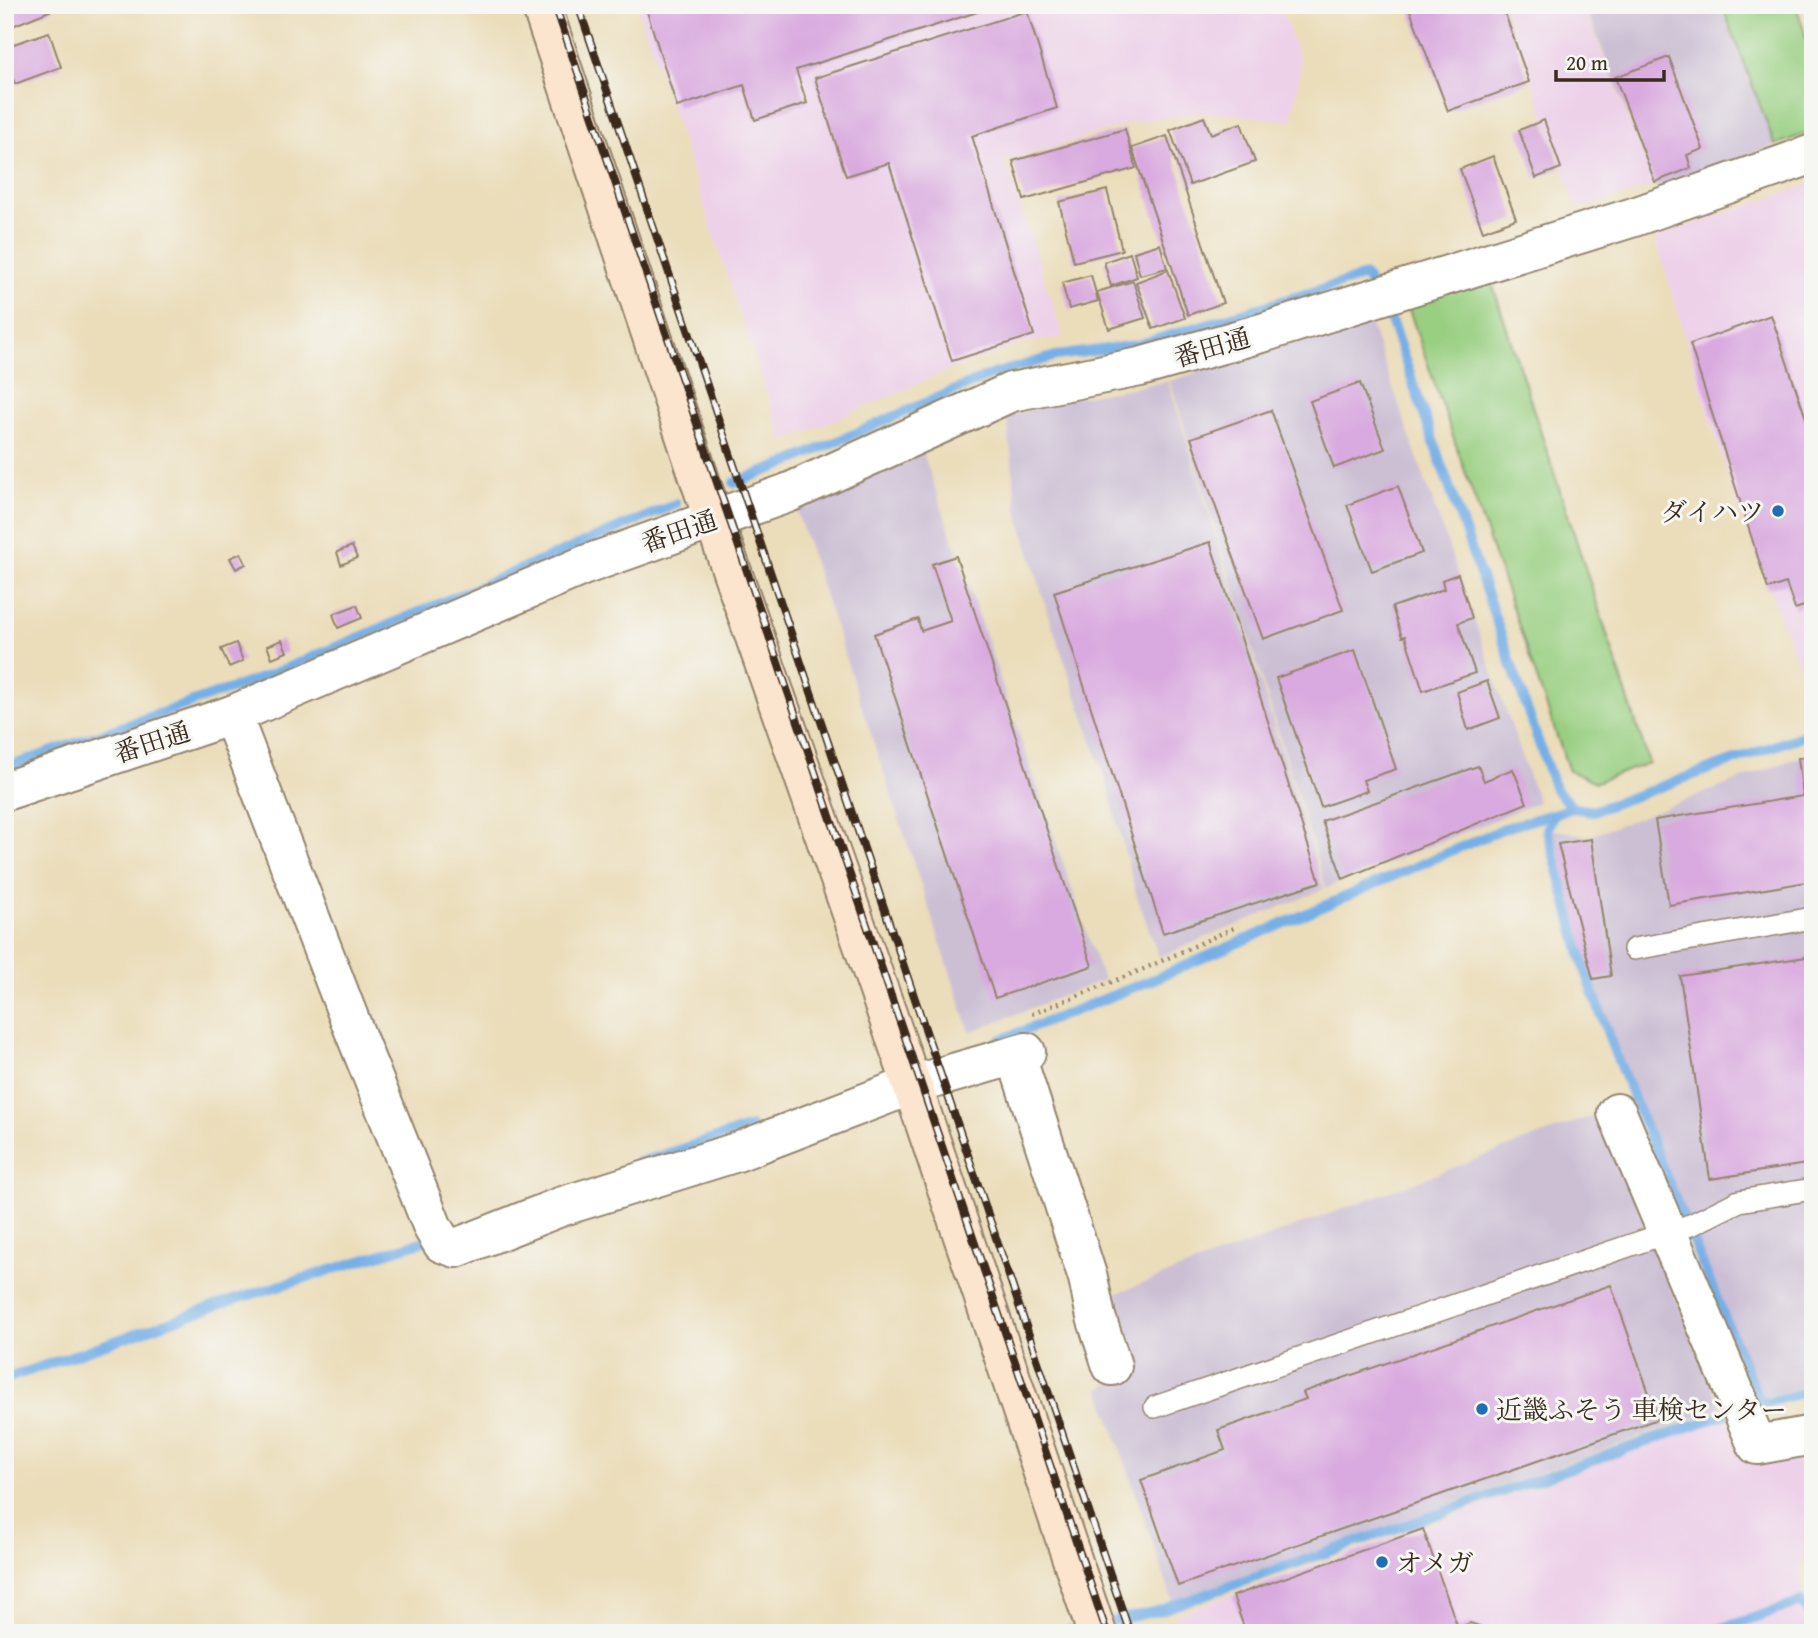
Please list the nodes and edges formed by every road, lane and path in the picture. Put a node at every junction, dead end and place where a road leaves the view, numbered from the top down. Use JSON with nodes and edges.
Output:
{"nodes":[{"id":1,"x":541,"y":5,"type":"edge"},
{"id":2,"x":1813,"y":154,"type":"edge"},
{"id":3,"x":713,"y":519,"type":"junction"},
{"id":4,"x":232,"y":715,"type":"junction"},
{"id":5,"x":5,"y":791,"type":"edge"},
{"id":6,"x":1813,"y":918,"type":"edge"},
{"id":7,"x":1238,"y":926,"type":"dead end"},
{"id":8,"x":1634,"y":949,"type":"dead end"},
{"id":9,"x":1023,"y":1041,"type":"junction"},
{"id":10,"x":907,"y":1073,"type":"junction"},
{"id":11,"x":1617,"y":1113,"type":"dead end"},
{"id":12,"x":1813,"y":1189,"type":"edge"},
{"id":13,"x":1681,"y":1227,"type":"junction"},
{"id":14,"x":1112,"y":1366,"type":"dead end"},
{"id":15,"x":1155,"y":1408,"type":"dead end"},
{"id":16,"x":1813,"y":1435,"type":"edge"},
{"id":17,"x":1097,"y":1633,"type":"edge"}],
"edges":[{"from":1,"to":3,"type":"street"},
{"from":2,"to":3,"type":"street","name":"番田通"},
{"from":3,"to":4,"type":"street","name":"番田通"},
{"from":3,"to":10,"type":"street"},
{"from":4,"to":5,"type":"street","name":"番田通"},
{"from":4,"to":10,"type":"street"},
{"from":6,"to":8,"type":"lane"},
{"from":7,"to":9,"type":"path"},
{"from":9,"to":10,"type":"street"},
{"from":9,"to":14,"type":"street"},
{"from":10,"to":17,"type":"street"},
{"from":11,"to":13,"type":"street"},
{"from":12,"to":13,"type":"lane"},
{"from":13,"to":15,"type":"lane"},
{"from":13,"to":16,"type":"street"}]}
